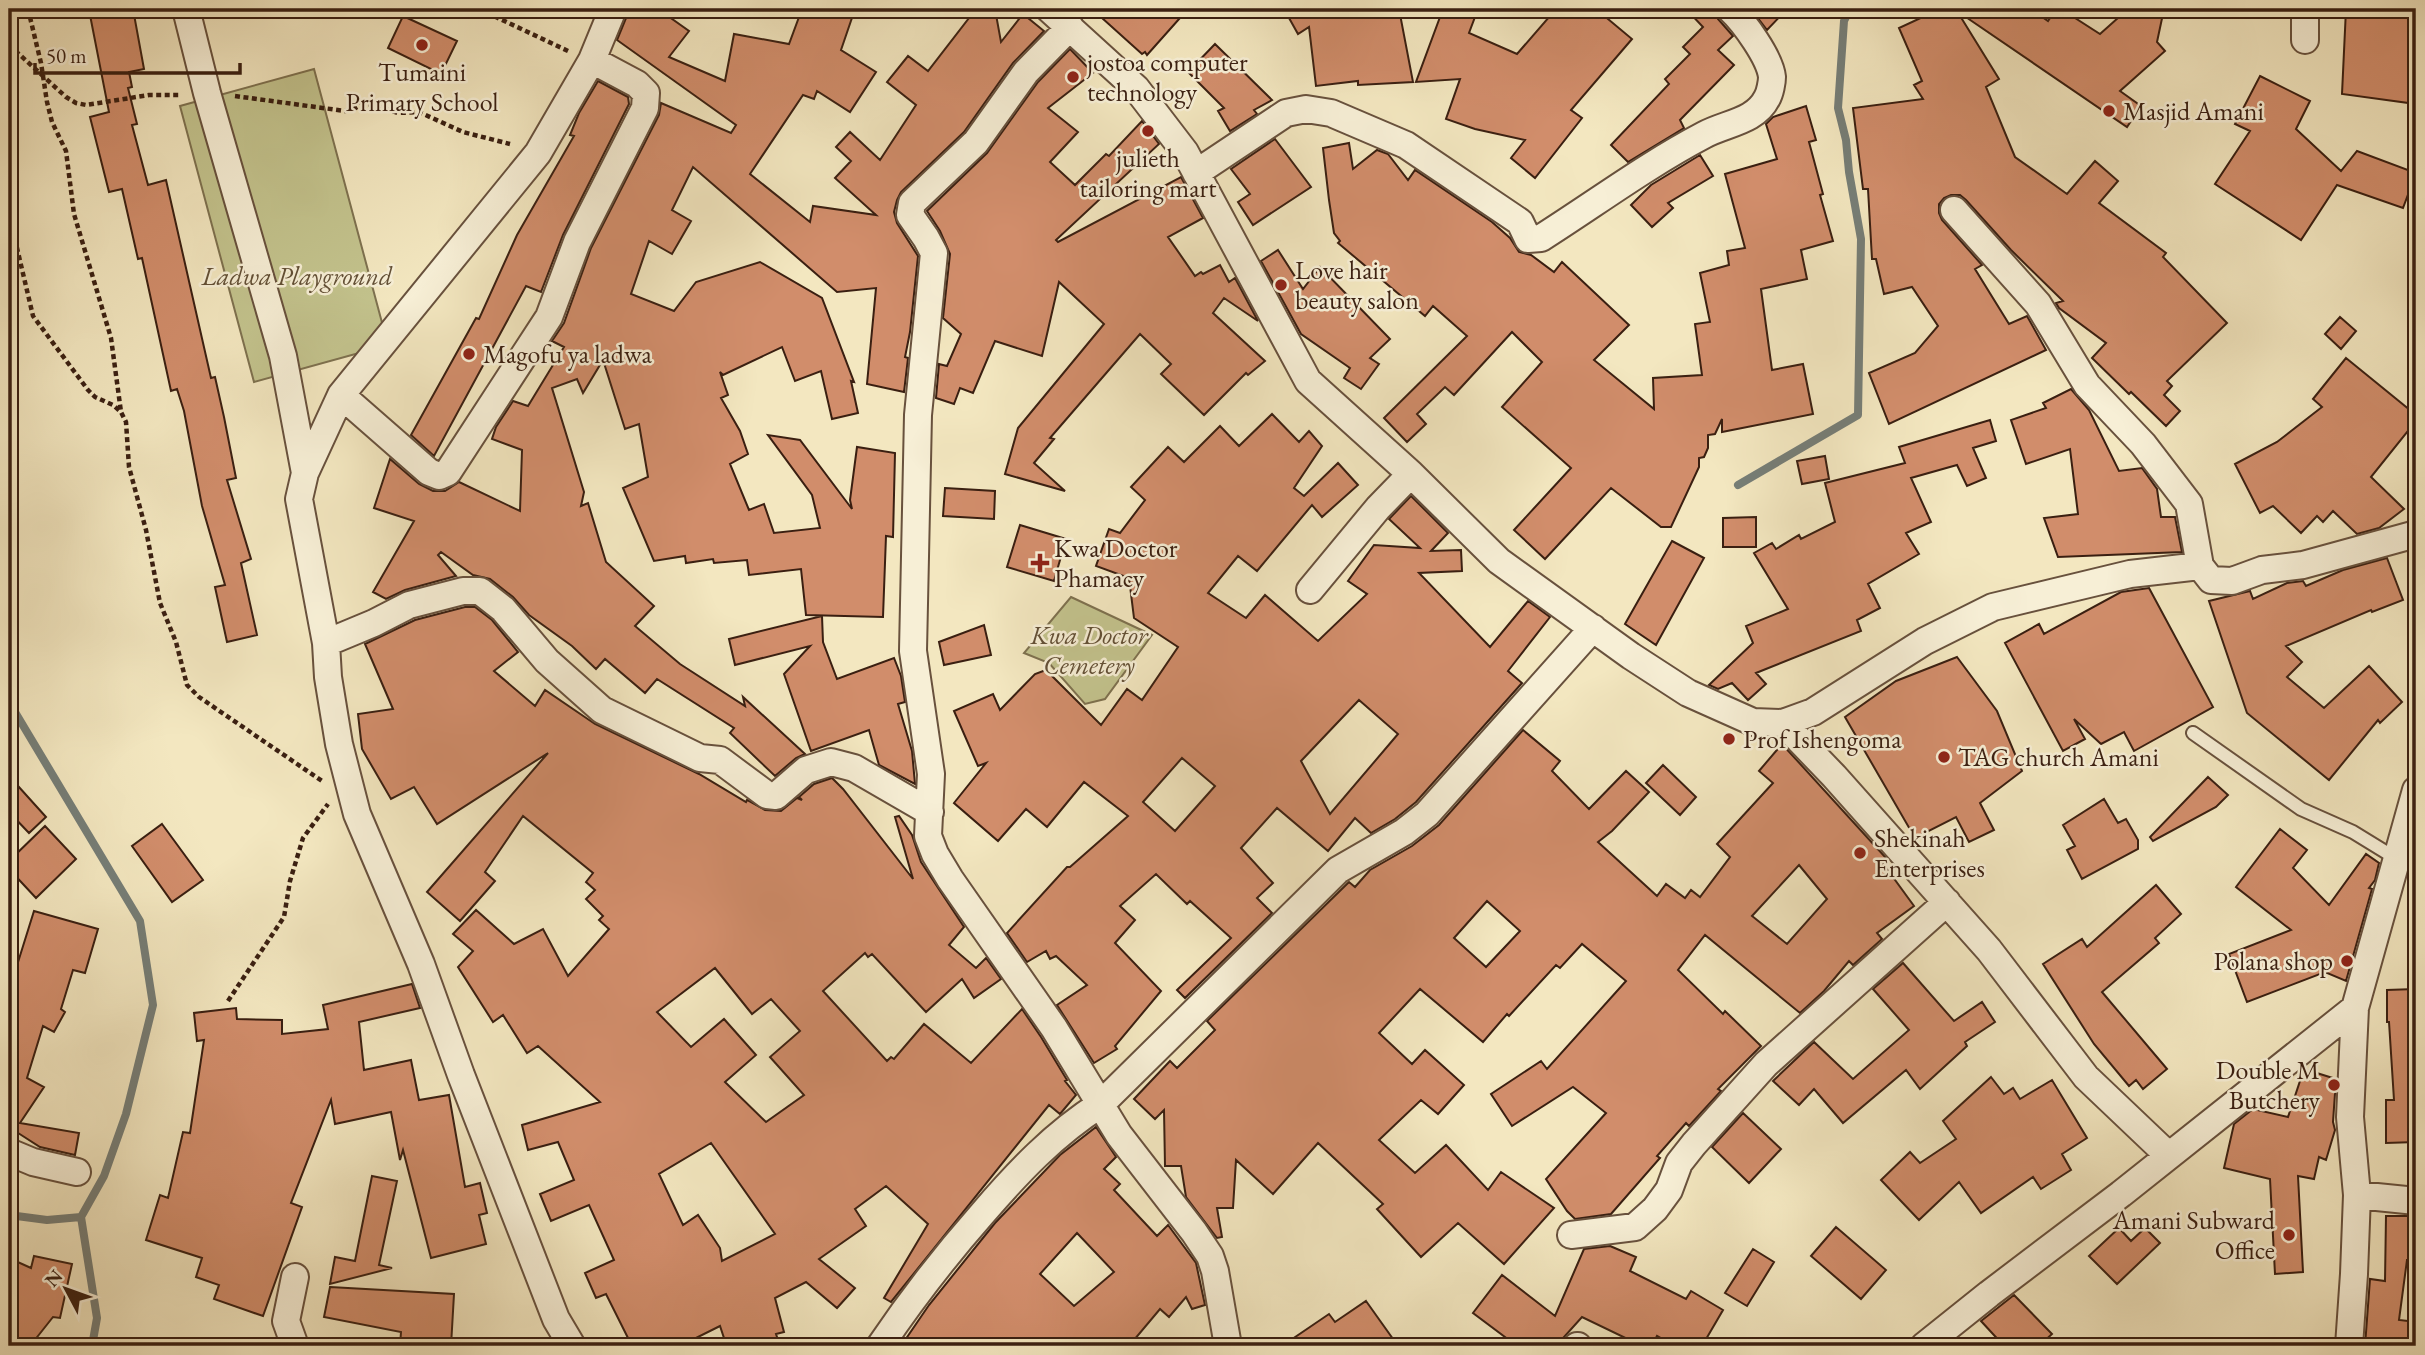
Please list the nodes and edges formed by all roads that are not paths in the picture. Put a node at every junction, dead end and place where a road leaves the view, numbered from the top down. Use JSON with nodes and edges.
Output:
{"nodes":[{"id":1,"x":187,"y":9,"type":"edge"},
{"id":2,"x":613,"y":9,"type":"edge"},
{"id":3,"x":1049,"y":9,"type":"edge"},
{"id":4,"x":1730,"y":9,"type":"edge"},
{"id":5,"x":2305,"y":9,"type":"edge"},
{"id":6,"x":1070,"y":27,"type":"junction"},
{"id":7,"x":2305,"y":40,"type":"dead end"},
{"id":8,"x":592,"y":60,"type":"junction"},
{"id":9,"x":1196,"y":173,"type":"junction"},
{"id":10,"x":1954,"y":211,"type":"dead end"},
{"id":11,"x":341,"y":395,"type":"junction"},
{"id":12,"x":305,"y":473,"type":"junction"},
{"id":13,"x":1411,"y":474,"type":"junction"},
{"id":14,"x":2416,"y":534,"type":"edge"},
{"id":15,"x":2200,"y":566,"type":"junction"},
{"id":16,"x":1310,"y":590,"type":"dead end"},
{"id":17,"x":1593,"y":628,"type":"junction"},
{"id":18,"x":326,"y":643,"type":"junction"},
{"id":19,"x":1783,"y":723,"type":"junction"},
{"id":20,"x":2193,"y":733,"type":"dead end"},
{"id":21,"x":2416,"y":790,"type":"edge"},
{"id":22,"x":930,"y":812,"type":"junction"},
{"id":23,"x":2397,"y":859,"type":"junction"},
{"id":24,"x":1947,"y":902,"type":"junction"},
{"id":25,"x":2355,"y":1008,"type":"junction"},
{"id":26,"x":1101,"y":1104,"type":"junction"},
{"id":27,"x":9,"y":1152,"type":"edge"},
{"id":28,"x":2168,"y":1155,"type":"junction"},
{"id":29,"x":77,"y":1172,"type":"dead end"},
{"id":30,"x":2357,"y":1195,"type":"junction"},
{"id":31,"x":2416,"y":1201,"type":"edge"},
{"id":32,"x":1571,"y":1235,"type":"dead end"},
{"id":33,"x":295,"y":1278,"type":"dead end"},
{"id":34,"x":295,"y":1346,"type":"edge"},
{"id":35,"x":572,"y":1346,"type":"edge"},
{"id":36,"x":880,"y":1346,"type":"edge"},
{"id":37,"x":1228,"y":1346,"type":"edge"},
{"id":38,"x":1924,"y":1346,"type":"edge"},
{"id":39,"x":2349,"y":1346,"type":"edge"}],
"edges":[{"from":1,"to":12,"type":"street"},
{"from":2,"to":8,"type":"street"},
{"from":3,"to":6,"type":"street"},
{"from":4,"to":9,"type":"street"},
{"from":5,"to":7,"type":"street"},
{"from":6,"to":9,"type":"street"},
{"from":6,"to":22,"type":"street"},
{"from":8,"to":11,"type":"street"},
{"from":8,"to":11,"type":"street"},
{"from":9,"to":13,"type":"street"},
{"from":10,"to":15,"type":"street"},
{"from":11,"to":12,"type":"street"},
{"from":12,"to":18,"type":"street"},
{"from":13,"to":16,"type":"street"},
{"from":13,"to":17,"type":"street"},
{"from":14,"to":15,"type":"street"},
{"from":15,"to":19,"type":"street"},
{"from":17,"to":19,"type":"street"},
{"from":17,"to":26,"type":"street"},
{"from":18,"to":22,"type":"street"},
{"from":18,"to":35,"type":"street"},
{"from":19,"to":24,"type":"street"},
{"from":20,"to":23,"type":"lane"},
{"from":21,"to":23,"type":"street"},
{"from":22,"to":26,"type":"street"},
{"from":23,"to":25,"type":"street"},
{"from":24,"to":28,"type":"street"},
{"from":24,"to":32,"type":"street"},
{"from":25,"to":28,"type":"street"},
{"from":25,"to":30,"type":"street"},
{"from":26,"to":36,"type":"street"},
{"from":26,"to":37,"type":"street"},
{"from":27,"to":29,"type":"street"},
{"from":28,"to":38,"type":"street"},
{"from":30,"to":31,"type":"street"},
{"from":30,"to":39,"type":"street"},
{"from":33,"to":34,"type":"street"}]}
